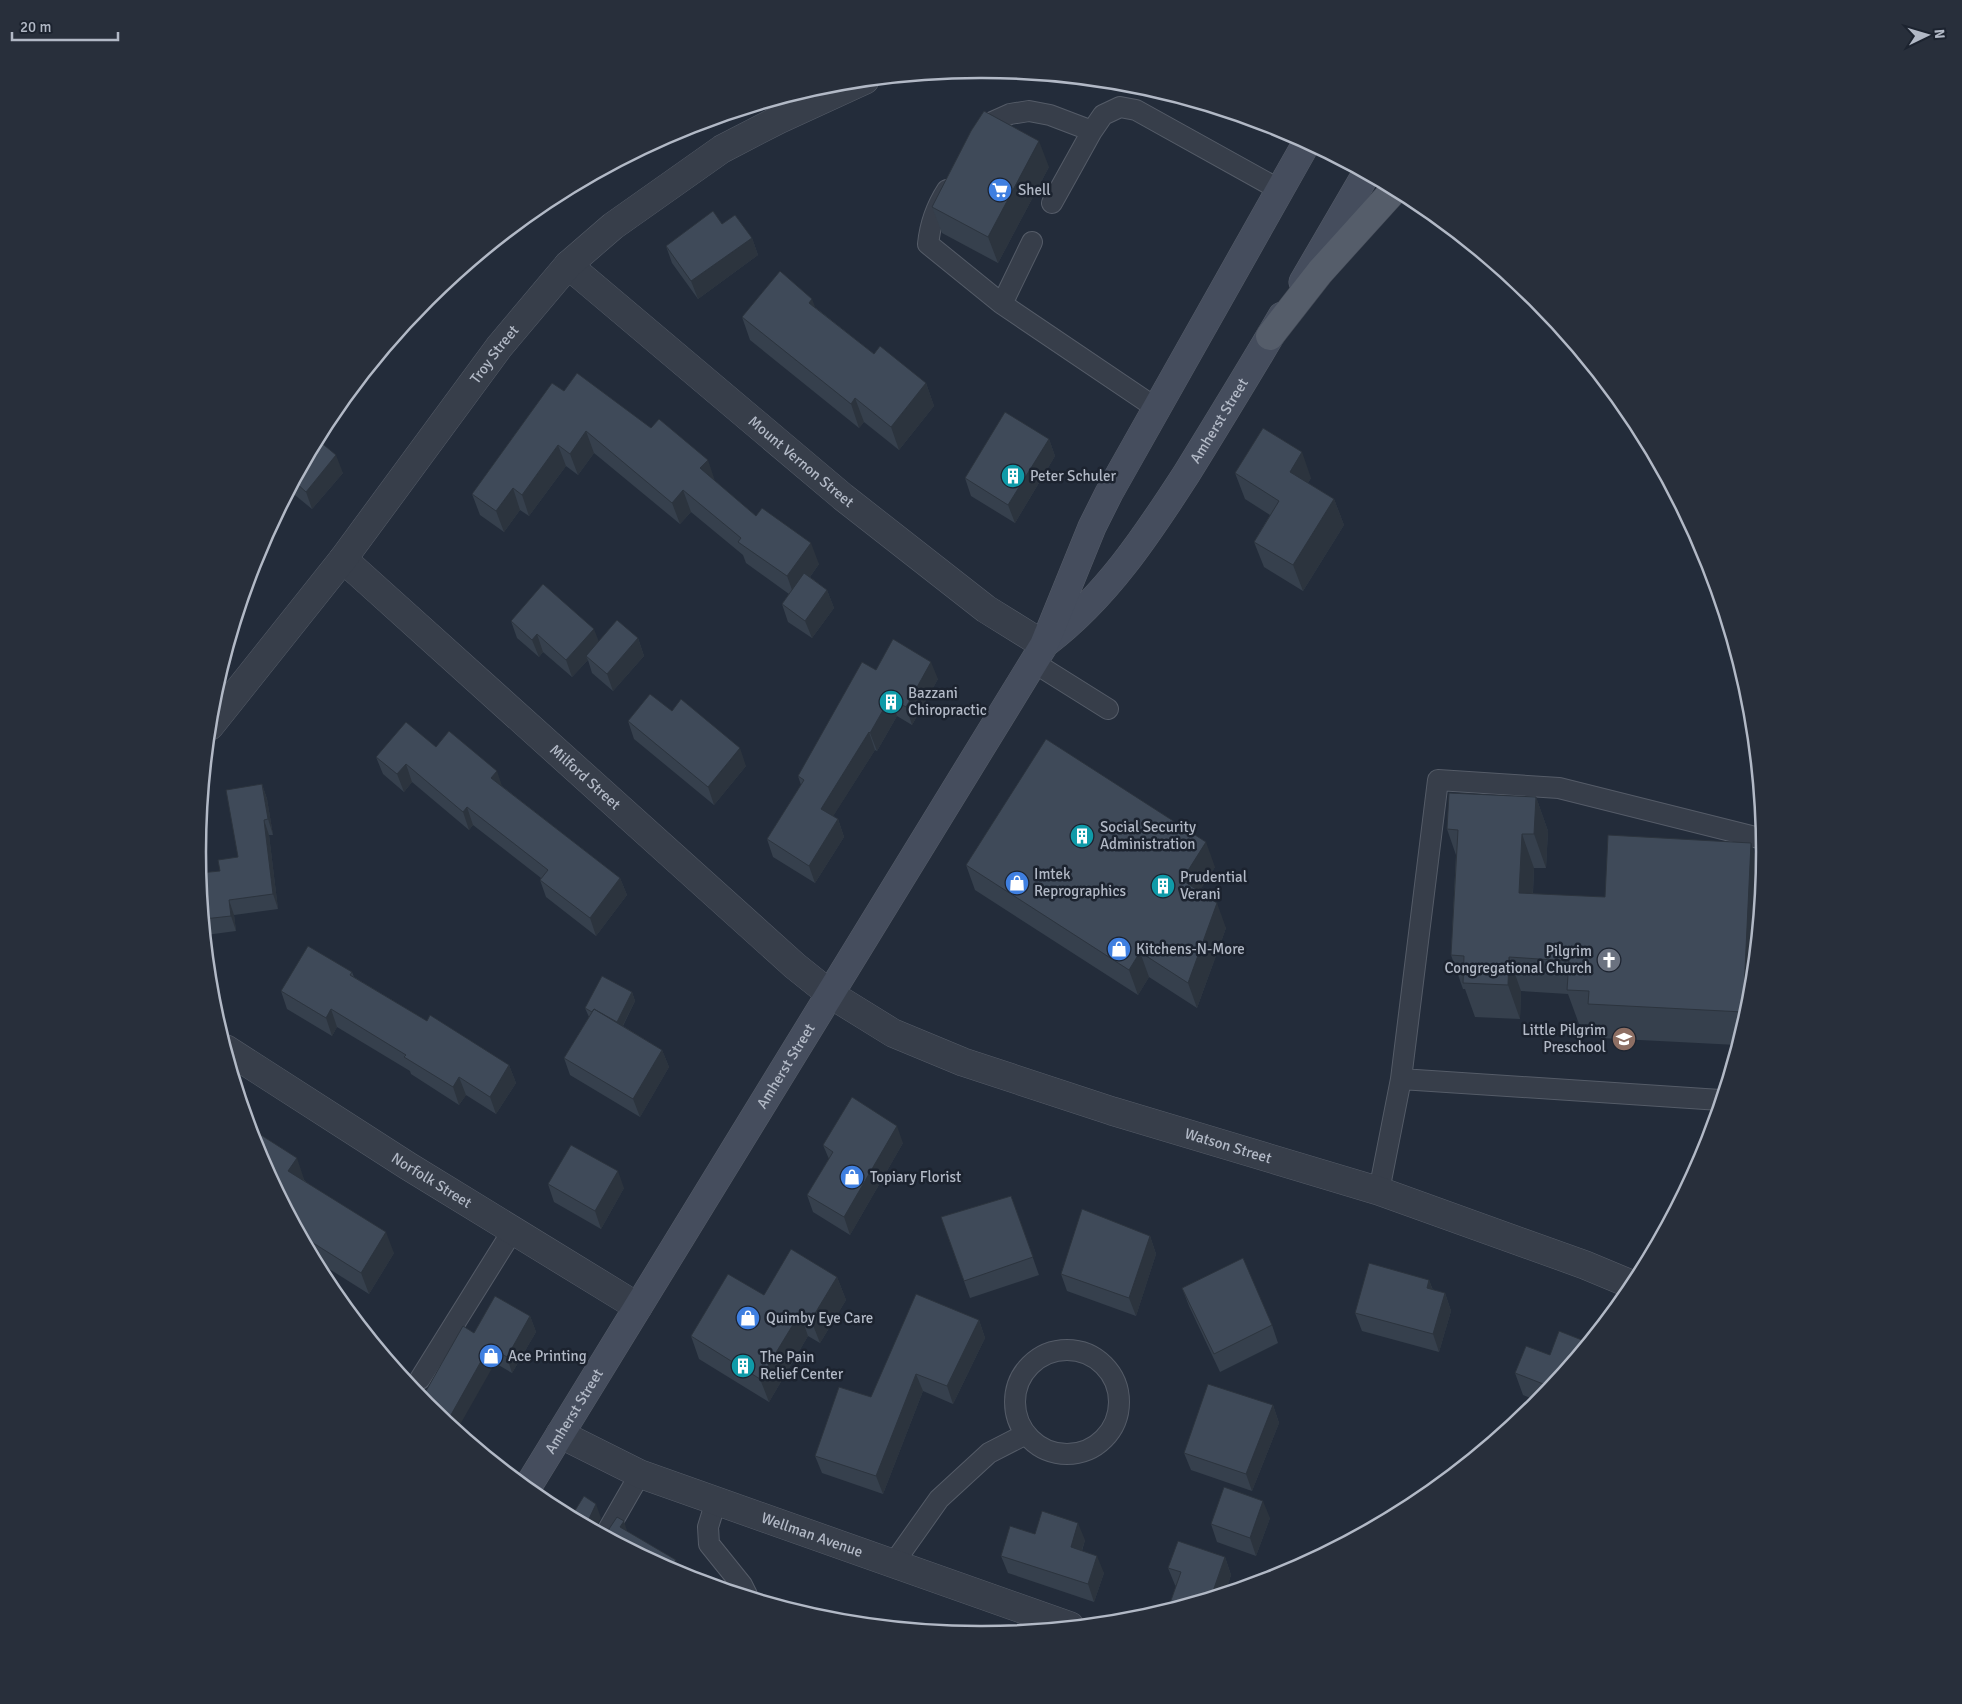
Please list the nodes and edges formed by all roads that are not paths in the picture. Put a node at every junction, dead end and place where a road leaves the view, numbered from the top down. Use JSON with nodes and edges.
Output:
{"nodes":[{"id":1,"x":844,"y":90,"type":"edge"},
{"id":2,"x":1092,"y":131,"type":"junction"},
{"id":3,"x":1304,"y":148,"type":"edge"},
{"id":4,"x":971,"y":149,"type":"edge"},
{"id":5,"x":957,"y":172,"type":"edge"},
{"id":6,"x":1363,"y":178,"type":"edge"},
{"id":7,"x":1280,"y":190,"type":"junction"},
{"id":8,"x":1390,"y":195,"type":"edge"},
{"id":9,"x":1052,"y":203,"type":"dead end"},
{"id":10,"x":1032,"y":242,"type":"dead end"},
{"id":11,"x":568,"y":265,"type":"junction"},
{"id":12,"x":1002,"y":304,"type":"junction"},
{"id":13,"x":1270,"y":336,"type":"junction"},
{"id":14,"x":1156,"y":408,"type":"junction"},
{"id":15,"x":343,"y":559,"type":"junction"},
{"id":16,"x":1038,"y":653,"type":"junction"},
{"id":17,"x":1108,"y":709,"type":"dead end"},
{"id":18,"x":219,"y":715,"type":"edge"},
{"id":19,"x":1755,"y":837,"type":"edge"},
{"id":20,"x":830,"y":994,"type":"junction"},
{"id":21,"x":234,"y":1054,"type":"edge"},
{"id":22,"x":1401,"y":1079,"type":"junction"},
{"id":23,"x":1714,"y":1100,"type":"edge"},
{"id":24,"x":1380,"y":1191,"type":"junction"},
{"id":25,"x":513,"y":1230,"type":"junction"},
{"id":26,"x":1625,"y":1282,"type":"edge"},
{"id":27,"x":638,"y":1306,"type":"junction"},
{"id":28,"x":420,"y":1379,"type":"dead end"},
{"id":29,"x":560,"y":1434,"type":"junction"},
{"id":30,"x":1026,"y":1434,"type":"junction"},
{"id":31,"x":640,"y":1474,"type":"junction"},
{"id":32,"x":531,"y":1481,"type":"edge"},
{"id":33,"x":716,"y":1501,"type":"junction"},
{"id":34,"x":608,"y":1530,"type":"edge"},
{"id":35,"x":893,"y":1564,"type":"junction"},
{"id":36,"x":744,"y":1589,"type":"edge"},
{"id":37,"x":1059,"y":1622,"type":"edge"}],
"edges":[{"from":1,"to":11,"type":"street","name":"Troy Street"},
{"from":2,"to":4,"type":"lane"},
{"from":2,"to":7,"type":"lane"},
{"from":2,"to":9,"type":"lane"},
{"from":3,"to":7,"type":"main road","name":"Amherst Street"},
{"from":5,"to":12,"type":"lane"},
{"from":6,"to":13,"type":"main road","name":"Amherst Street"},
{"from":7,"to":14,"type":"main road","name":"Amherst Street"},
{"from":8,"to":13,"type":"main road"},
{"from":10,"to":12,"type":"lane"},
{"from":11,"to":15,"type":"street","name":"Troy Street"},
{"from":11,"to":16,"type":"street","name":"Mount Vernon Street"},
{"from":12,"to":14,"type":"lane"},
{"from":13,"to":16,"type":"main road","name":"Amherst Street"},
{"from":14,"to":16,"type":"main road","name":"Amherst Street"},
{"from":15,"to":18,"type":"street","name":"Troy Street"},
{"from":15,"to":20,"type":"street","name":"Milford Street"},
{"from":16,"to":17,"type":"lane"},
{"from":16,"to":20,"type":"main road","name":"Amherst Street"},
{"from":19,"to":22,"type":"lane"},
{"from":20,"to":24,"type":"street","name":"Watson Street"},
{"from":20,"to":27,"type":"main road","name":"Amherst Street"},
{"from":21,"to":25,"type":"street","name":"Norfolk Street"},
{"from":22,"to":23,"type":"lane"},
{"from":22,"to":24,"type":"lane"},
{"from":24,"to":26,"type":"street","name":"Watson Street"},
{"from":25,"to":27,"type":"street","name":"Norfolk Street"},
{"from":25,"to":28,"type":"lane"},
{"from":27,"to":29,"type":"main road","name":"Amherst Street"},
{"from":29,"to":31,"type":"street","name":"Wellman Avenue"},
{"from":29,"to":32,"type":"main road","name":"Amherst Street"},
{"from":30,"to":30,"type":"lane"},
{"from":30,"to":35,"type":"lane"},
{"from":31,"to":33,"type":"street","name":"Wellman Avenue"},
{"from":31,"to":34,"type":"lane"},
{"from":33,"to":35,"type":"street","name":"Wellman Avenue"},
{"from":33,"to":36,"type":"lane"},
{"from":35,"to":37,"type":"street","name":"Wellman Avenue"}]}
